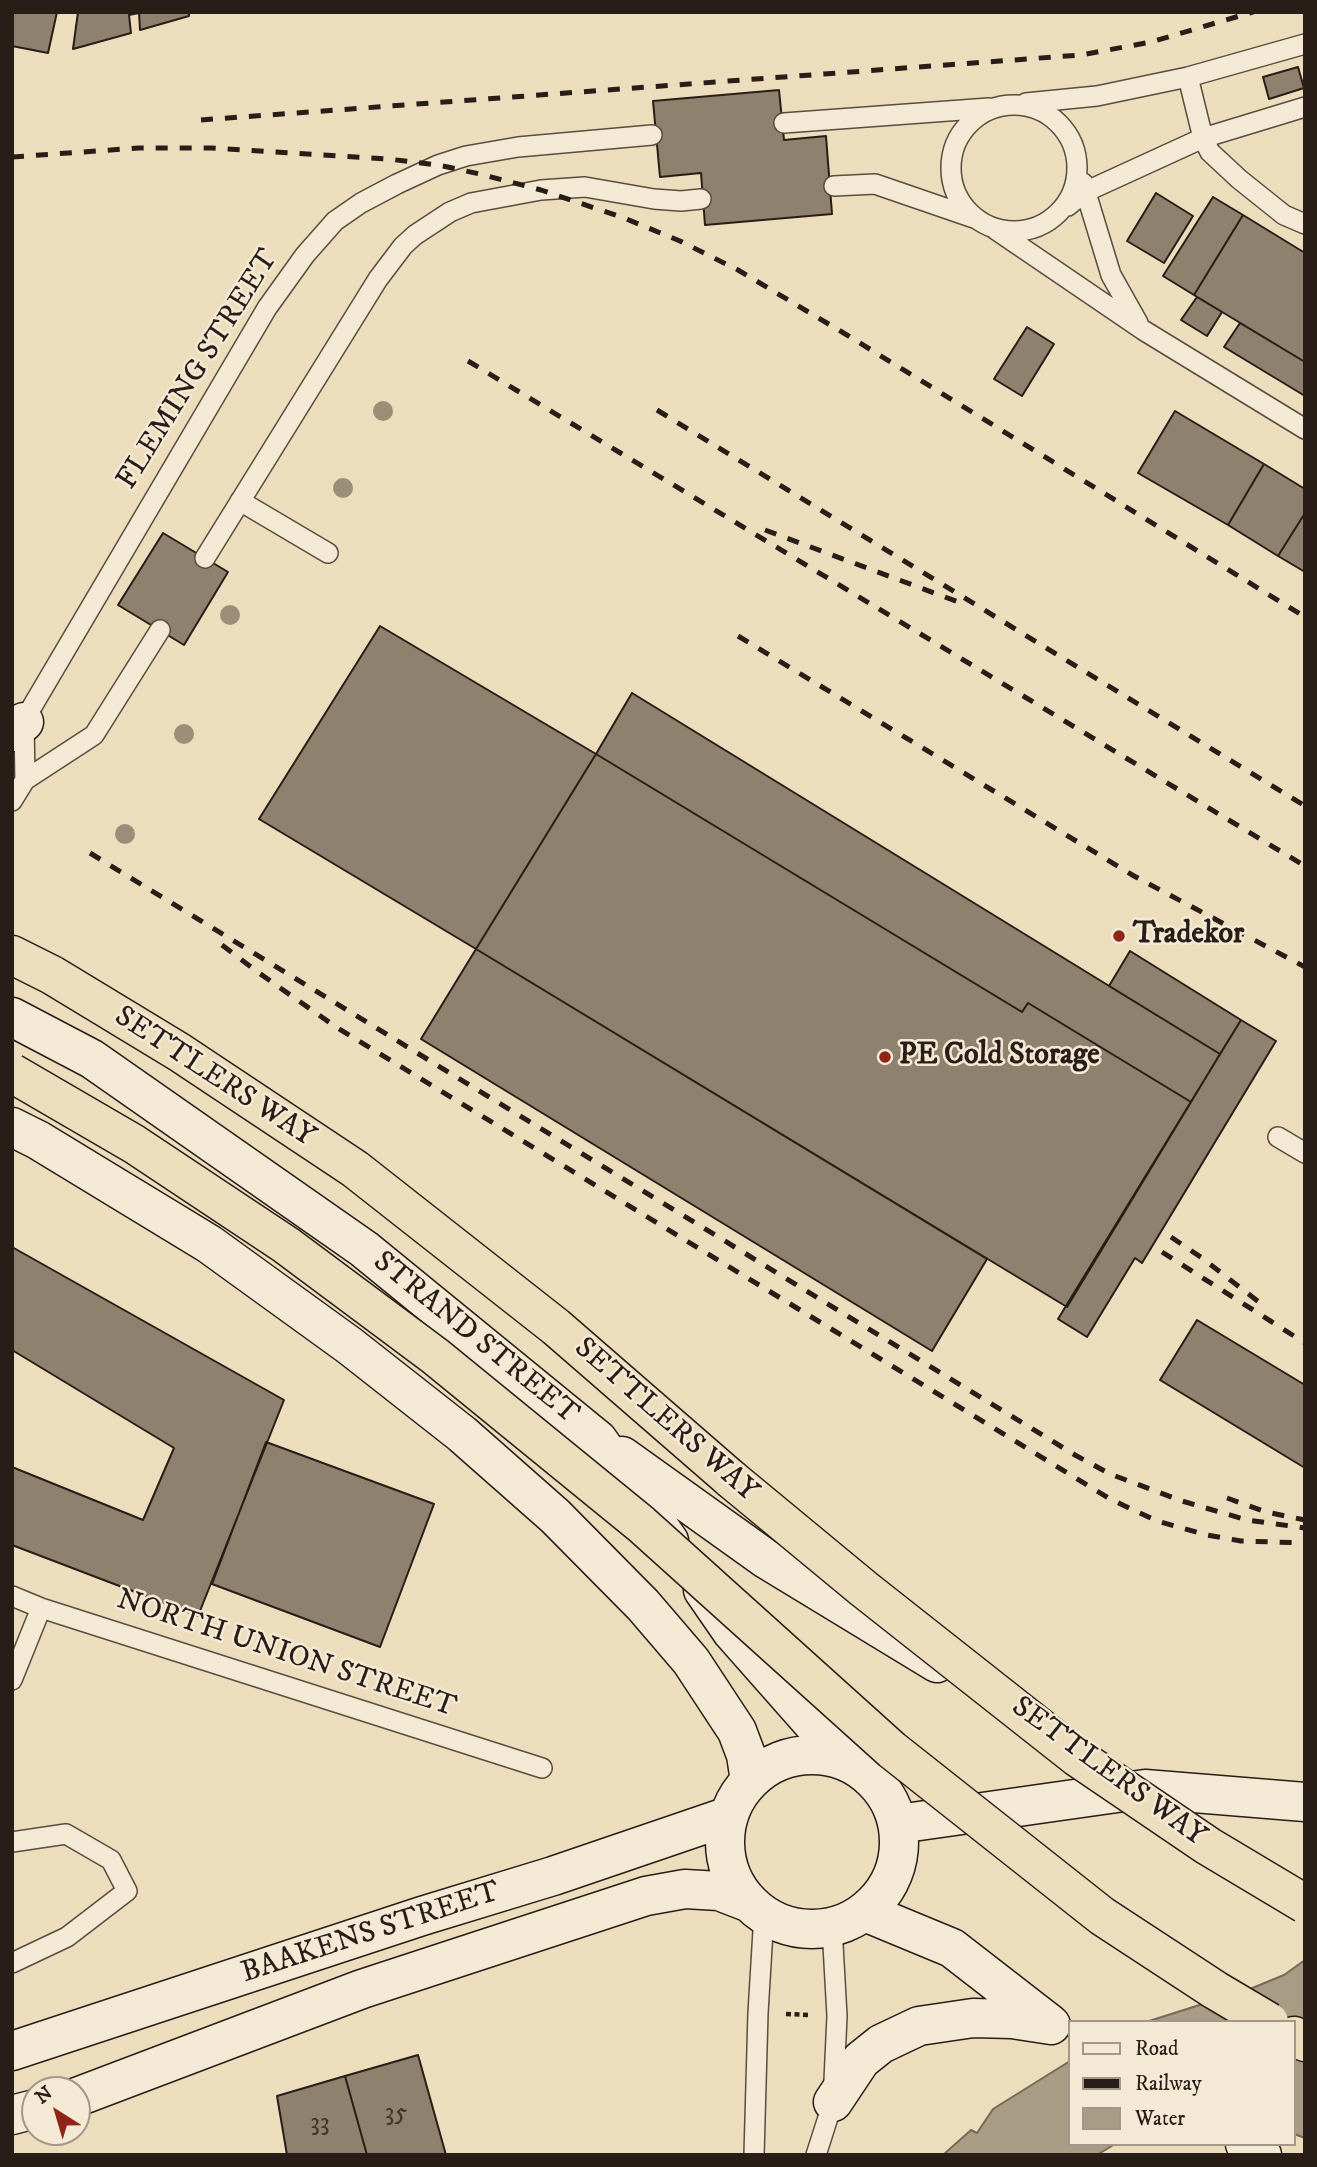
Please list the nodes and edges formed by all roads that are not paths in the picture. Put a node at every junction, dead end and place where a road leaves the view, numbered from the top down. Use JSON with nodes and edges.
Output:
{"nodes":[{"id":1,"x":1305,"y":44,"type":"edge"},
{"id":2,"x":1188,"y":77,"type":"junction"},
{"id":3,"x":1014,"y":104,"type":"junction"},
{"id":4,"x":993,"y":107,"type":"junction"},
{"id":5,"x":1305,"y":107,"type":"edge"},
{"id":6,"x":784,"y":122,"type":"dead end"},
{"id":7,"x":652,"y":135,"type":"dead end"},
{"id":8,"x":1203,"y":138,"type":"junction"},
{"id":9,"x":1075,"y":150,"type":"junction"},
{"id":10,"x":834,"y":186,"type":"dead end"},
{"id":11,"x":1085,"y":192,"type":"junction"},
{"id":12,"x":701,"y":199,"type":"dead end"},
{"id":13,"x":975,"y":218,"type":"junction"},
{"id":14,"x":1049,"y":220,"type":"junction"},
{"id":15,"x":1305,"y":224,"type":"edge"},
{"id":16,"x":992,"y":228,"type":"junction"},
{"id":17,"x":1143,"y":330,"type":"junction"},
{"id":18,"x":1305,"y":429,"type":"edge"},
{"id":19,"x":240,"y":501,"type":"junction"},
{"id":20,"x":328,"y":553,"type":"dead end"},
{"id":21,"x":205,"y":558,"type":"dead end"},
{"id":22,"x":160,"y":630,"type":"dead end"},
{"id":23,"x":18,"y":727,"type":"edge"},
{"id":24,"x":25,"y":780,"type":"junction"},
{"id":25,"x":12,"y":801,"type":"edge"},
{"id":26,"x":12,"y":955,"type":"edge"},
{"id":27,"x":12,"y":1017,"type":"edge"},
{"id":28,"x":12,"y":1073,"type":"edge"},
{"id":29,"x":12,"y":1127,"type":"edge"},
{"id":30,"x":1278,"y":1137,"type":"dead end"},
{"id":31,"x":1305,"y":1153,"type":"edge"},
{"id":32,"x":598,"y":1440,"type":"junction"},
{"id":33,"x":12,"y":1596,"type":"edge"},
{"id":34,"x":41,"y":1608,"type":"junction"},
{"id":35,"x":12,"y":1680,"type":"edge"},
{"id":36,"x":845,"y":1760,"type":"junction"},
{"id":37,"x":542,"y":1768,"type":"dead end"},
{"id":38,"x":750,"y":1781,"type":"junction"},
{"id":39,"x":1145,"y":1789,"type":"junction"},
{"id":40,"x":1305,"y":1802,"type":"edge"},
{"id":41,"x":729,"y":1816,"type":"junction"},
{"id":42,"x":898,"y":1824,"type":"junction"},
{"id":43,"x":12,"y":1842,"type":"edge"},
{"id":44,"x":1305,"y":1904,"type":"edge"},
{"id":45,"x":757,"y":1909,"type":"junction"},
{"id":46,"x":848,"y":1919,"type":"junction"},
{"id":47,"x":12,"y":1963,"type":"edge"},
{"id":48,"x":1266,"y":2020,"type":"edge"},
{"id":49,"x":1061,"y":2031,"type":"edge"},
{"id":50,"x":12,"y":2051,"type":"edge"},
{"id":51,"x":91,"y":2092,"type":"edge"},
{"id":52,"x":833,"y":2102,"type":"junction"},
{"id":53,"x":754,"y":2155,"type":"edge"},
{"id":54,"x":816,"y":2155,"type":"edge"}],
"edges":[{"from":1,"to":2,"type":"lane"},
{"from":2,"to":3,"type":"lane"},
{"from":2,"to":8,"type":"lane"},
{"from":3,"to":4,"type":"lane"},
{"from":3,"to":9,"type":"lane"},
{"from":4,"to":6,"type":"lane"},
{"from":4,"to":13,"type":"lane"},
{"from":5,"to":8,"type":"lane"},
{"from":7,"to":23,"type":"lane","name":"FLEMING STREET"},
{"from":8,"to":11,"type":"lane"},
{"from":8,"to":15,"type":"lane"},
{"from":9,"to":11,"type":"lane"},
{"from":9,"to":14,"type":"lane"},
{"from":10,"to":13,"type":"lane"},
{"from":11,"to":14,"type":"lane"},
{"from":11,"to":17,"type":"lane"},
{"from":12,"to":19,"type":"lane"},
{"from":13,"to":16,"type":"lane"},
{"from":14,"to":16,"type":"lane"},
{"from":16,"to":17,"type":"lane"},
{"from":17,"to":18,"type":"lane"},
{"from":19,"to":20,"type":"lane"},
{"from":19,"to":21,"type":"lane"},
{"from":22,"to":24,"type":"lane"},
{"from":23,"to":24,"type":"lane","name":"FLEMING STREET"},
{"from":24,"to":25,"type":"lane"},
{"from":26,"to":44,"type":"highway","name":"SETTLERS WAY","bridge":true},
{"from":27,"to":32,"type":"street","name":"STRAND STREET"},
{"from":28,"to":48,"type":"highway","bridge":true},
{"from":29,"to":38,"type":"street"},
{"from":30,"to":31,"type":"lane"},
{"from":32,"to":36,"type":"street","name":"STRAND STREET"},
{"from":32,"to":39,"type":"street"},
{"from":33,"to":34,"type":"lane","name":"NORTH UNION STREET"},
{"from":34,"to":35,"type":"lane"},
{"from":34,"to":37,"type":"lane","name":"NORTH UNION STREET"},
{"from":36,"to":38,"type":"street"},
{"from":36,"to":42,"type":"street"},
{"from":38,"to":41,"type":"street"},
{"from":39,"to":40,"type":"street"},
{"from":39,"to":42,"type":"street"},
{"from":41,"to":45,"type":"street"},
{"from":41,"to":50,"type":"street","name":"BAAKENS STREET"},
{"from":42,"to":46,"type":"street"},
{"from":43,"to":47,"type":"lane"},
{"from":45,"to":46,"type":"street"},
{"from":45,"to":51,"type":"street","name":"BAAKENS STREET"},
{"from":45,"to":53,"type":"lane"},
{"from":46,"to":49,"type":"street"},
{"from":46,"to":52,"type":"lane"},
{"from":49,"to":52,"type":"street"},
{"from":52,"to":54,"type":"lane"}]}
